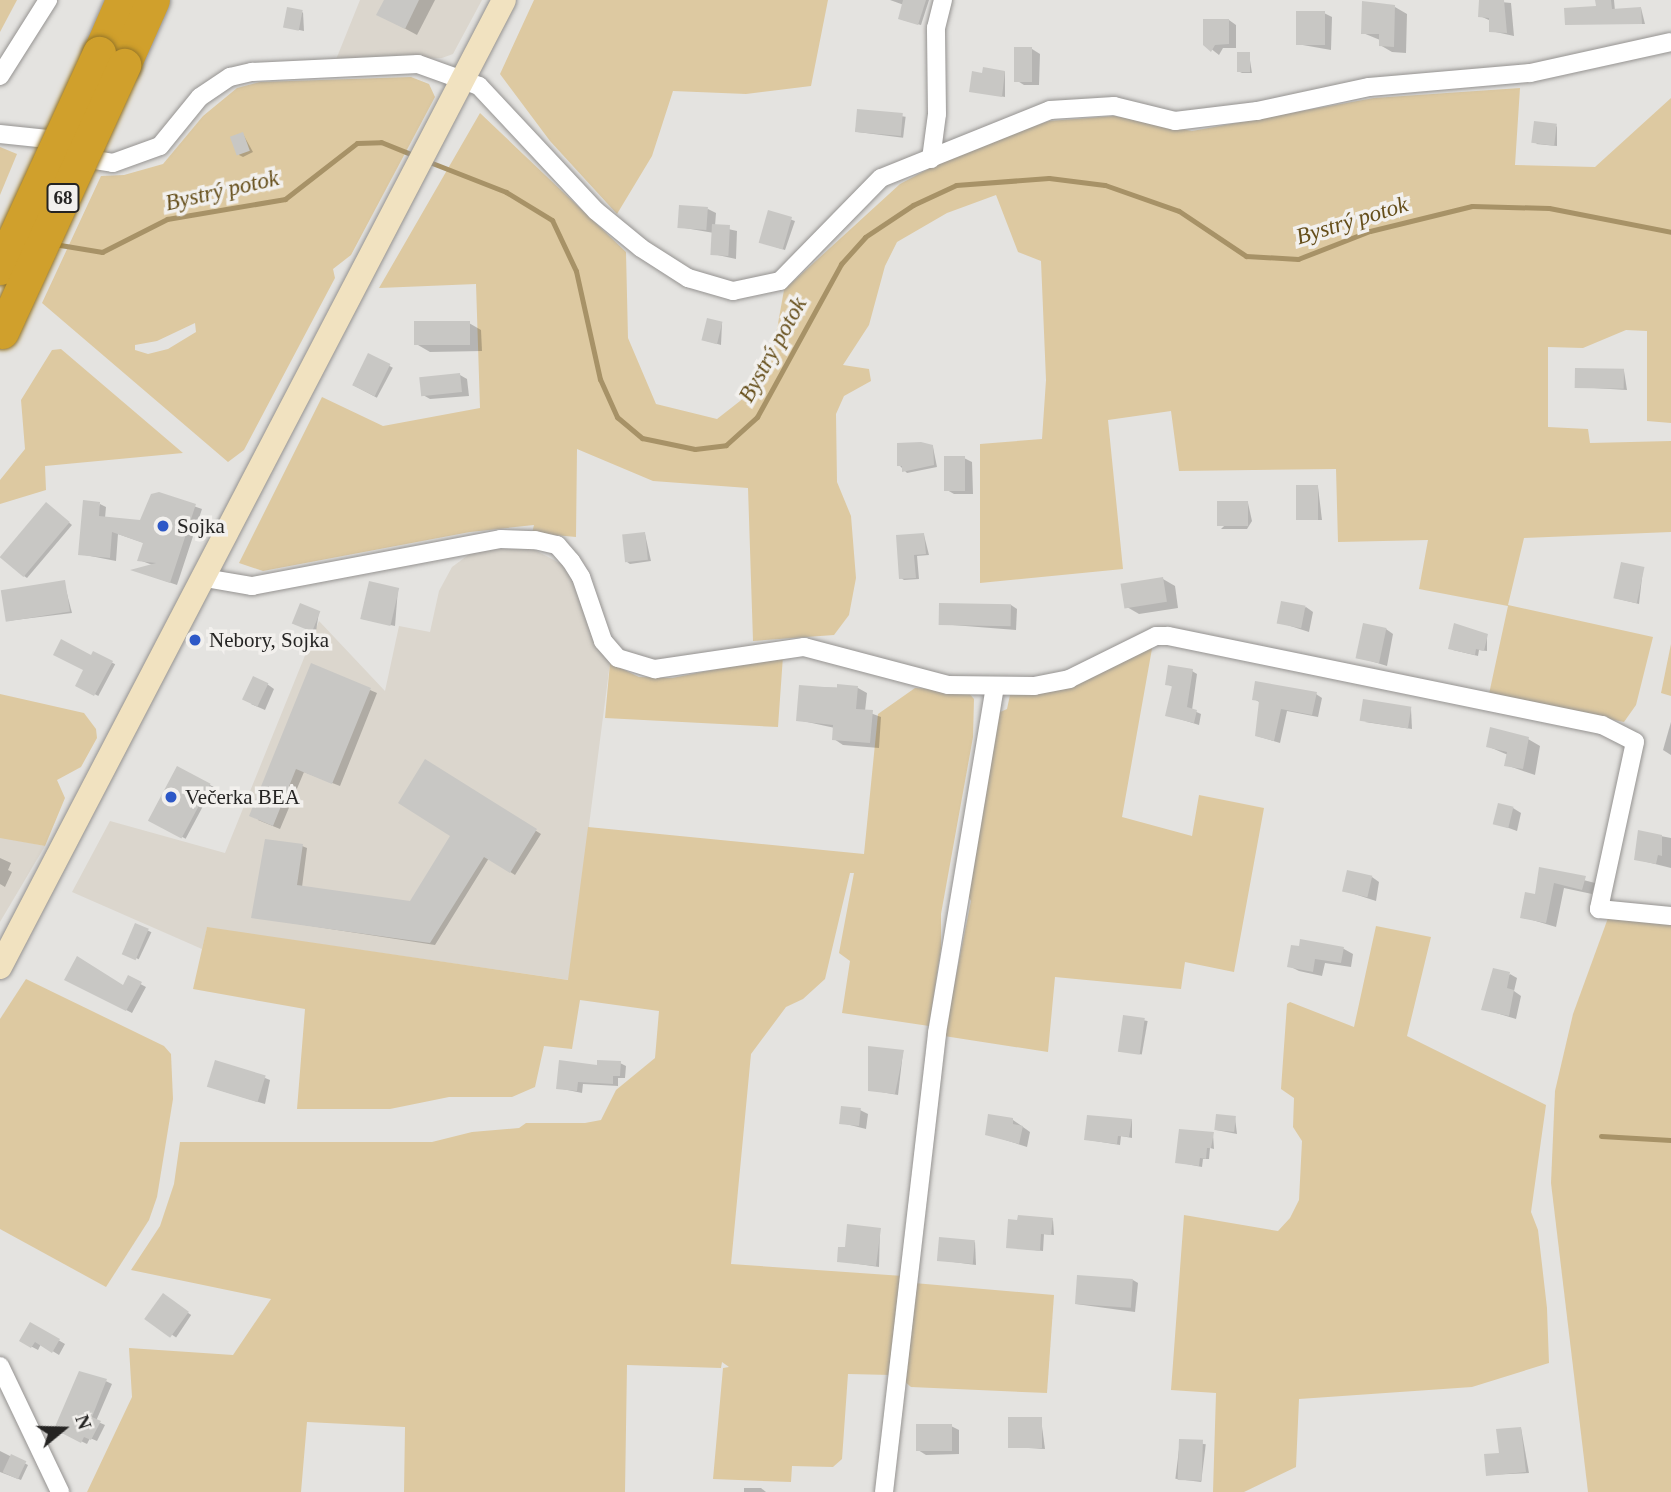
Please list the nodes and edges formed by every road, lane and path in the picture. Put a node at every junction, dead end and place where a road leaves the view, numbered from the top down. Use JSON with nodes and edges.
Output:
{"nodes":[{"id":1,"x":48,"y":0,"type":"edge"},
{"id":2,"x":122,"y":0,"type":"edge"},
{"id":3,"x":153,"y":0,"type":"edge"},
{"id":4,"x":504,"y":0,"type":"edge"},
{"id":5,"x":943,"y":0,"type":"edge"},
{"id":6,"x":1671,"y":42,"type":"edge"},
{"id":7,"x":111,"y":59,"type":"junction"},
{"id":8,"x":0,"y":76,"type":"edge"},
{"id":9,"x":465,"y":79,"type":"junction"},
{"id":10,"x":0,"y":134,"type":"edge"},
{"id":11,"x":931,"y":159,"type":"junction"},
{"id":12,"x":0,"y":268,"type":"edge"},
{"id":13,"x":1,"y":334,"type":"edge"},
{"id":14,"x":205,"y":578,"type":"junction"},
{"id":15,"x":995,"y":687,"type":"junction"},
{"id":16,"x":1671,"y":916,"type":"edge"},
{"id":17,"x":0,"y":967,"type":"edge"},
{"id":18,"x":0,"y":1366,"type":"edge"},
{"id":19,"x":61,"y":1492,"type":"edge"},
{"id":20,"x":884,"y":1492,"type":"edge"}],
"edges":[{"from":1,"to":8,"type":"street"},
{"from":2,"to":7,"type":"highway","number":"68"},
{"from":3,"to":7,"type":"highway","number":"68"},
{"from":4,"to":9,"type":"main road"},
{"from":5,"to":11,"type":"street"},
{"from":6,"to":11,"type":"street"},
{"from":7,"to":12,"type":"highway","number":"68","bridge":true},
{"from":7,"to":13,"type":"highway","number":"68","bridge":true},
{"from":9,"to":10,"type":"street"},
{"from":9,"to":11,"type":"street"},
{"from":9,"to":14,"type":"main road"},
{"from":14,"to":15,"type":"street"},
{"from":14,"to":17,"type":"main road"},
{"from":15,"to":16,"type":"street"},
{"from":15,"to":20,"type":"street"},
{"from":18,"to":19,"type":"street"}]}
